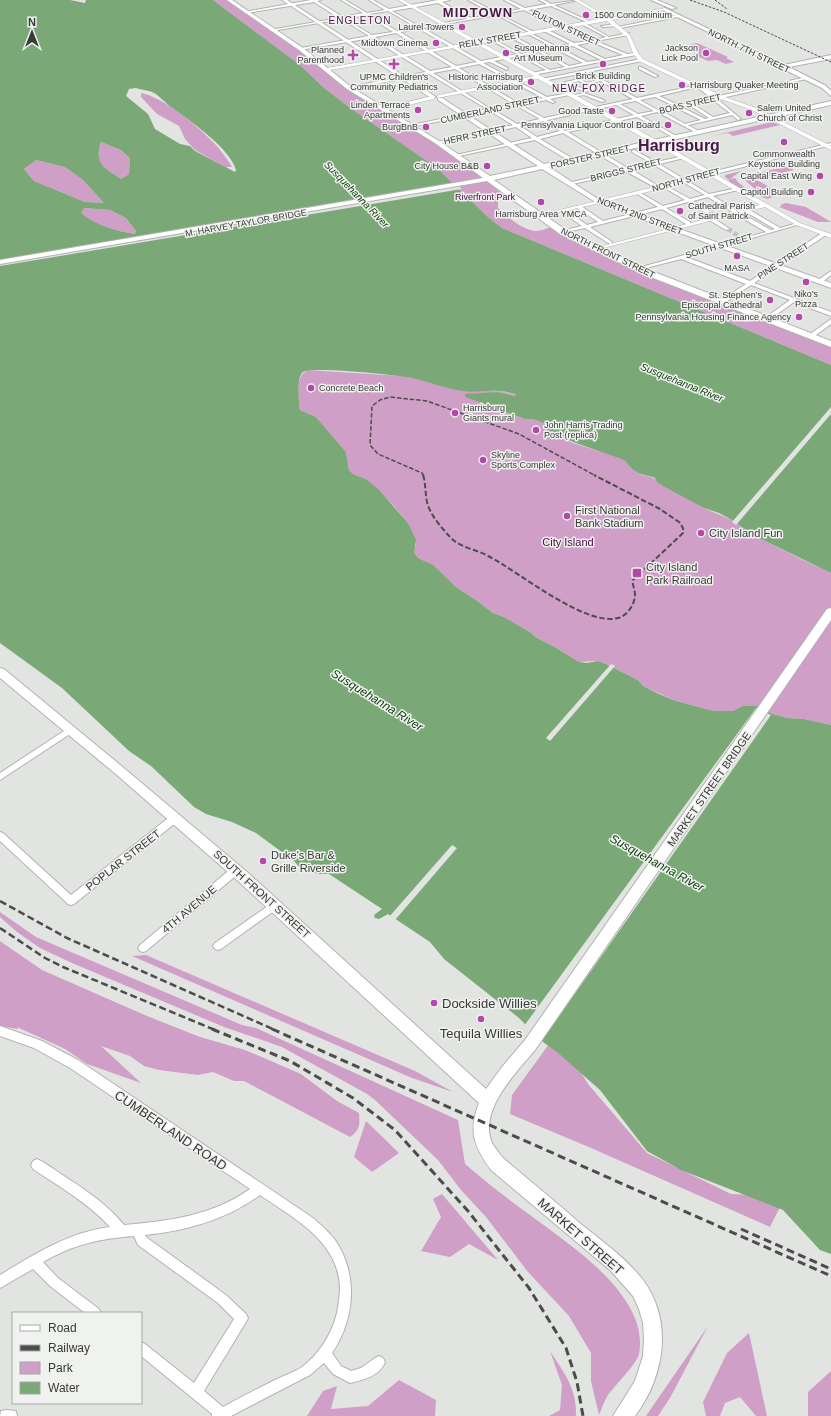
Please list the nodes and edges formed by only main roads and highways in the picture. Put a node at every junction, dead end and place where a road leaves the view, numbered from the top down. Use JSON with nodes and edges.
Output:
{"nodes":[{"id":1,"x":229,"y":0,"type":"edge"},
{"id":2,"x":284,"y":0,"type":"edge"},
{"id":3,"x":400,"y":0,"type":"edge"},
{"id":4,"x":576,"y":0,"type":"edge"},
{"id":5,"x":650,"y":0,"type":"edge"},
{"id":6,"x":653,"y":0,"type":"edge"},
{"id":7,"x":664,"y":8,"type":"junction"},
{"id":8,"x":684,"y":15,"type":"junction"},
{"id":9,"x":677,"y":16,"type":"junction"},
{"id":10,"x":606,"y":19,"type":"junction"},
{"id":11,"x":477,"y":43,"type":"junction"},
{"id":12,"x":831,"y":57,"type":"edge"},
{"id":13,"x":379,"y":61,"type":"junction"},
{"id":14,"x":785,"y":67,"type":"junction"},
{"id":15,"x":327,"y":70,"type":"junction"},
{"id":16,"x":537,"y":77,"type":"junction"},
{"id":17,"x":828,"y":87,"type":"edge"},
{"id":18,"x":831,"y":94,"type":"edge"},
{"id":19,"x":437,"y":98,"type":"junction"},
{"id":20,"x":831,"y":106,"type":"edge"},
{"id":21,"x":814,"y":108,"type":"junction"},
{"id":22,"x":385,"y":109,"type":"junction"},
{"id":23,"x":772,"y":118,"type":"junction"},
{"id":24,"x":658,"y":144,"type":"junction"},
{"id":25,"x":830,"y":146,"type":"edge"},
{"id":26,"x":604,"y":156,"type":"junction"},
{"id":27,"x":547,"y":169,"type":"junction"},
{"id":28,"x":478,"y":171,"type":"junction"},
{"id":29,"x":712,"y":175,"type":"junction"},
{"id":30,"x":491,"y":181,"type":"junction"},
{"id":31,"x":467,"y":185,"type":"junction"},
{"id":32,"x":502,"y":189,"type":"junction"},
{"id":33,"x":599,"y":202,"type":"junction"},
{"id":34,"x":764,"y":204,"type":"junction"},
{"id":35,"x":736,"y":212,"type":"junction"},
{"id":36,"x":541,"y":216,"type":"junction"},
{"id":37,"x":713,"y":218,"type":"junction"},
{"id":38,"x":672,"y":228,"type":"junction"},
{"id":39,"x":831,"y":236,"type":"edge"},
{"id":40,"x":595,"y":248,"type":"junction"},
{"id":41,"x":0,"y":263,"type":"edge"},
{"id":42,"x":831,"y":286,"type":"edge"},
{"id":43,"x":831,"y":344,"type":"edge"},
{"id":44,"x":831,"y":612,"type":"edge"},
{"id":45,"x":0,"y":672,"type":"edge"},
{"id":46,"x":488,"y":1101,"type":"junction"},
{"id":47,"x":623,"y":1416,"type":"edge"}],
"edges":[{"from":1,"to":15,"type":"main road","name":"NORTH FRONT STREET"},
{"from":2,"to":13,"type":"main road","name":"NORTH 2ND STREET"},
{"from":3,"to":11,"type":"main road"},
{"from":4,"to":10,"type":"main road"},
{"from":5,"to":7,"type":"main road","name":"NORTH 7TH STREET"},
{"from":6,"to":7,"type":"main road","name":"NORTH 7TH STREET"},
{"from":7,"to":8,"type":"main road","name":"NORTH 7TH STREET"},
{"from":7,"to":9,"type":"main road","name":"NORTH 7TH STREET"},
{"from":7,"to":10,"type":"main road","name":"REILY STREET"},
{"from":8,"to":9,"type":"main road"},
{"from":8,"to":14,"type":"main road","name":"NORTH 7TH STREET"},
{"from":9,"to":14,"type":"main road","name":"NORTH 7TH STREET"},
{"from":10,"to":11,"type":"main road","name":"REILY STREET"},
{"from":10,"to":23,"type":"main road"},
{"from":11,"to":13,"type":"main road","name":"REILY STREET"},
{"from":11,"to":16,"type":"main road"},
{"from":12,"to":14,"type":"main road"},
{"from":13,"to":15,"type":"main road","name":"REILY STREET"},
{"from":13,"to":19,"type":"main road","name":"NORTH 2ND STREET"},
{"from":14,"to":17,"type":"main road","name":"NORTH 7TH STREET"},
{"from":14,"to":17,"type":"main road","name":"NORTH 7TH STREET"},
{"from":15,"to":22,"type":"main road","name":"NORTH FRONT STREET"},
{"from":16,"to":19,"type":"main road"},
{"from":16,"to":24,"type":"main road"},
{"from":17,"to":18,"type":"main road","name":"NORTH 7TH STREET"},
{"from":17,"to":21,"type":"main road"},
{"from":19,"to":22,"type":"main road"},
{"from":19,"to":27,"type":"main road","name":"NORTH 2ND STREET"},
{"from":20,"to":21,"type":"main road","name":"FORSTER STREET"},
{"from":21,"to":23,"type":"main road","name":"FORSTER STREET"},
{"from":22,"to":28,"type":"main road","name":"NORTH FRONT STREET"},
{"from":23,"to":24,"type":"main road","name":"FORSTER STREET"},
{"from":23,"to":24,"type":"main road","name":"FORSTER STREET"},
{"from":23,"to":25,"type":"main road"},
{"from":24,"to":26,"type":"main road","name":"FORSTER STREET"},
{"from":24,"to":26,"type":"main road","name":"FORSTER STREET"},
{"from":24,"to":29,"type":"main road"},
{"from":26,"to":27,"type":"main road","name":"FORSTER STREET"},
{"from":26,"to":27,"type":"main road","name":"FORSTER STREET"},
{"from":27,"to":30,"type":"main road","name":"FORSTER STREET"},
{"from":27,"to":33,"type":"main road","name":"NORTH 2ND STREET"},
{"from":28,"to":30,"type":"main road","name":"NORTH FRONT STREET"},
{"from":28,"to":31,"type":"main road"},
{"from":29,"to":33,"type":"main road","name":"NORTH STREET"},
{"from":29,"to":34,"type":"main road"},
{"from":30,"to":31,"type":"main road","name":"M. HARVEY TAYLOR BRIDGE"},
{"from":30,"to":32,"type":"main road","name":"NORTH FRONT STREET"},
{"from":31,"to":32,"type":"main road"},
{"from":31,"to":41,"type":"main road","name":"M. HARVEY TAYLOR BRIDGE"},
{"from":32,"to":36,"type":"main road","name":"NORTH FRONT STREET"},
{"from":33,"to":36,"type":"main road","name":"NORTH STREET"},
{"from":33,"to":38,"type":"main road","name":"NORTH 2ND STREET"},
{"from":34,"to":35,"type":"main road"},
{"from":34,"to":35,"type":"main road"},
{"from":34,"to":39,"type":"main road"},
{"from":35,"to":37,"type":"main road"},
{"from":36,"to":40,"type":"main road","name":"NORTH FRONT STREET"},
{"from":37,"to":38,"type":"main road"},
{"from":37,"to":38,"type":"main road"},
{"from":38,"to":40,"type":"main road"},
{"from":38,"to":40,"type":"main road"},
{"from":38,"to":42,"type":"main road","name":"NORTH 2ND STREET"},
{"from":40,"to":43,"type":"main road","name":"NORTH FRONT STREET"},
{"from":44,"to":46,"type":"main road","name":"MARKET STREET BRIDGE"},
{"from":45,"to":46,"type":"main road","name":"SOUTH FRONT STREET"},
{"from":46,"to":47,"type":"main road","name":"MARKET STREET"}]}
